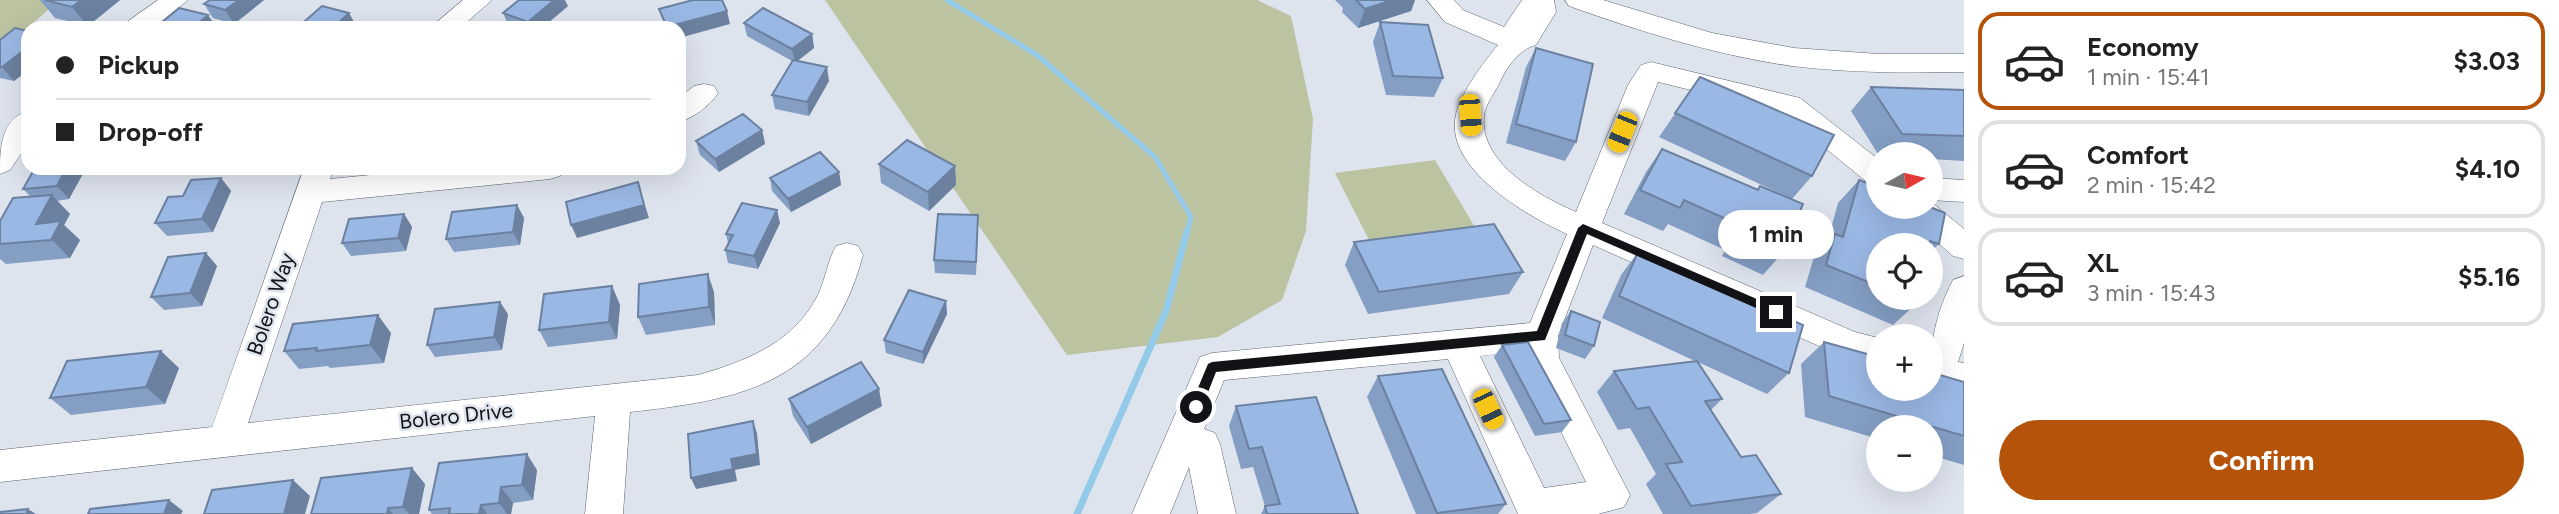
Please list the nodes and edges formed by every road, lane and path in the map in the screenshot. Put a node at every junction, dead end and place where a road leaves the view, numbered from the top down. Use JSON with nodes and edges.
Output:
{"nodes":[{"id":1,"x":175,"y":0,"type":"edge"},
{"id":2,"x":479,"y":0,"type":"edge"},
{"id":3,"x":1440,"y":0,"type":"edge"},
{"id":4,"x":1578,"y":0,"type":"edge"},
{"id":5,"x":1537,"y":3,"type":"edge"},
{"id":6,"x":146,"y":21,"type":"edge"},
{"id":7,"x":452,"y":21,"type":"edge"},
{"id":8,"x":1505,"y":38,"type":"junction"},
{"id":9,"x":1964,"y":64,"type":"edge"},
{"id":10,"x":704,"y":93,"type":"dead end"},
{"id":11,"x":686,"y":107,"type":"edge"},
{"id":12,"x":21,"y":132,"type":"edge"},
{"id":13,"x":0,"y":163,"type":"edge"},
{"id":14,"x":1866,"y":165,"type":"edge"},
{"id":15,"x":476,"y":175,"type":"edge"},
{"id":16,"x":314,"y":180,"type":"edge"},
{"id":17,"x":1943,"y":190,"type":"edge"},
{"id":18,"x":1964,"y":191,"type":"edge"},
{"id":19,"x":1931,"y":219,"type":"edge"},
{"id":20,"x":1583,"y":228,"type":"junction"},
{"id":21,"x":1964,"y":247,"type":"edge"},
{"id":22,"x":847,"y":255,"type":"dead end"},
{"id":23,"x":1964,"y":289,"type":"edge"},
{"id":24,"x":1541,"y":336,"type":"junction"},
{"id":25,"x":1458,"y":344,"type":"junction"},
{"id":26,"x":1866,"y":349,"type":"edge"},
{"id":27,"x":1944,"y":372,"type":"edge"},
{"id":28,"x":614,"y":400,"type":"junction"},
{"id":29,"x":225,"y":440,"type":"junction"},
{"id":30,"x":1180,"y":446,"type":"junction"},
{"id":31,"x":0,"y":466,"type":"edge"},
{"id":32,"x":604,"y":514,"type":"edge"},
{"id":33,"x":1152,"y":514,"type":"edge"},
{"id":34,"x":1217,"y":514,"type":"edge"}],
"edges":[{"from":1,"to":6,"type":"street"},
{"from":2,"to":7,"type":"street"},
{"from":3,"to":8,"type":"street"},
{"from":4,"to":9,"type":"street"},
{"from":5,"to":8,"type":"street"},
{"from":8,"to":20,"type":"street"},
{"from":10,"to":11,"type":"street"},
{"from":12,"to":13,"type":"street"},
{"from":14,"to":20,"type":"street"},
{"from":15,"to":16,"type":"street"},
{"from":16,"to":29,"type":"street","name":"Bolero Way"},
{"from":17,"to":18,"type":"street"},
{"from":19,"to":21,"type":"street"},
{"from":20,"to":24,"type":"street"},
{"from":20,"to":26,"type":"street"},
{"from":22,"to":28,"type":"street","name":"Bolero Drive"},
{"from":23,"to":27,"type":"street"},
{"from":24,"to":25,"type":"street"},
{"from":24,"to":25,"type":"street"},
{"from":25,"to":30,"type":"street"},
{"from":28,"to":29,"type":"street","name":"Bolero Drive"},
{"from":28,"to":32,"type":"street"},
{"from":29,"to":31,"type":"street","name":"Bolero Drive"},
{"from":30,"to":33,"type":"street"},
{"from":30,"to":34,"type":"street"}]}
